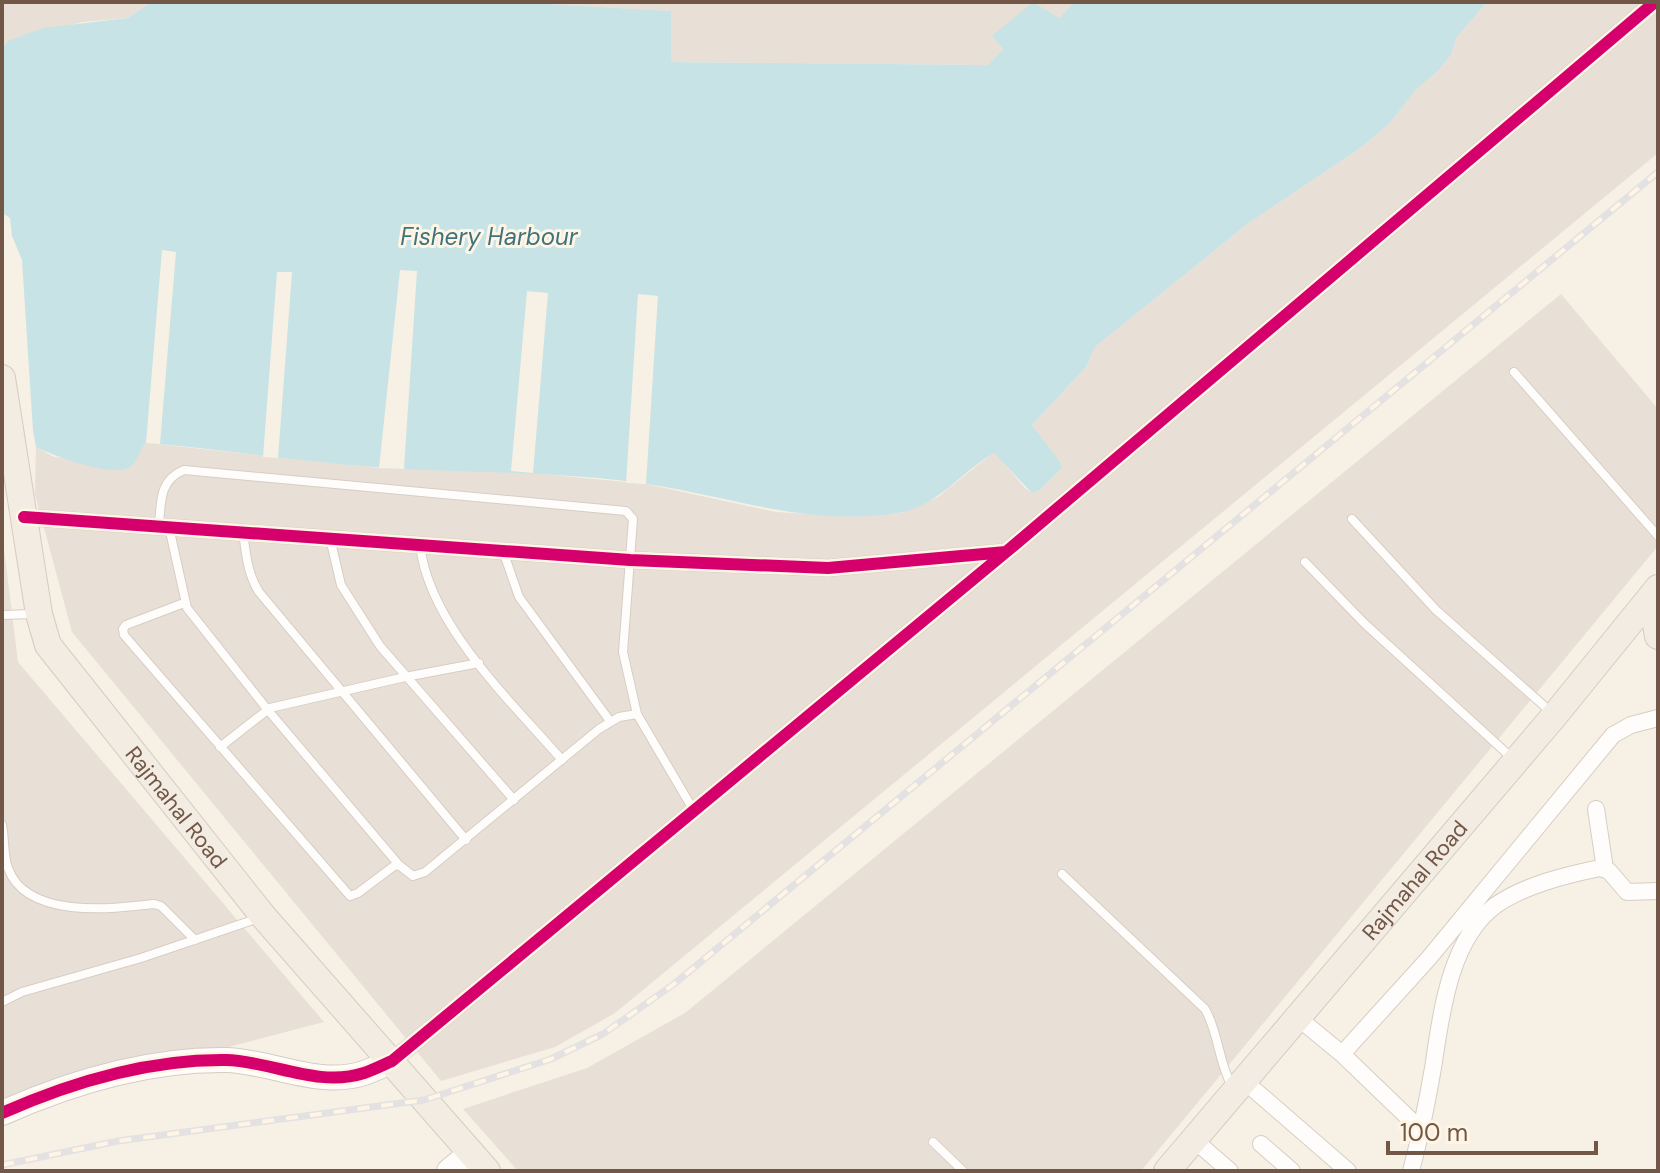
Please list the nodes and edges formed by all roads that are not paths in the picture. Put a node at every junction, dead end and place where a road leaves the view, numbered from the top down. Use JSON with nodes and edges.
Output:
{"nodes":[{"id":1,"x":1655,"y":2,"type":"edge"},
{"id":2,"x":1514,"y":372,"type":"dead end"},
{"id":3,"x":2,"y":381,"type":"edge"},
{"id":4,"x":24,"y":517,"type":"junction"},
{"id":5,"x":1352,"y":519,"type":"dead end"},
{"id":6,"x":164,"y":526,"type":"junction"},
{"id":7,"x":243,"y":532,"type":"junction"},
{"id":8,"x":1658,"y":536,"type":"edge"},
{"id":9,"x":330,"y":538,"type":"junction"},
{"id":10,"x":420,"y":545,"type":"junction"},
{"id":11,"x":503,"y":551,"type":"junction"},
{"id":12,"x":1006,"y":552,"type":"junction"},
{"id":13,"x":630,"y":560,"type":"junction"},
{"id":14,"x":1305,"y":562,"type":"dead end"},
{"id":15,"x":1655,"y":592,"type":"edge"},
{"id":16,"x":184,"y":603,"type":"junction"},
{"id":17,"x":39,"y":614,"type":"junction"},
{"id":18,"x":2,"y":615,"type":"edge"},
{"id":19,"x":1658,"y":636,"type":"edge"},
{"id":20,"x":479,"y":663,"type":"junction"},
{"id":21,"x":405,"y":677,"type":"junction"},
{"id":22,"x":341,"y":691,"type":"junction"},
{"id":23,"x":267,"y":709,"type":"junction"},
{"id":24,"x":637,"y":714,"type":"junction"},
{"id":25,"x":1555,"y":715,"type":"junction"},
{"id":26,"x":1658,"y":718,"type":"edge"},
{"id":27,"x":610,"y":721,"type":"junction"},
{"id":28,"x":220,"y":747,"type":"junction"},
{"id":29,"x":562,"y":760,"type":"junction"},
{"id":30,"x":1515,"y":761,"type":"junction"},
{"id":31,"x":514,"y":800,"type":"junction"},
{"id":32,"x":1596,"y":809,"type":"dead end"},
{"id":33,"x":694,"y":811,"type":"junction"},
{"id":34,"x":2,"y":825,"type":"edge"},
{"id":35,"x":466,"y":840,"type":"junction"},
{"id":36,"x":399,"y":865,"type":"junction"},
{"id":37,"x":1605,"y":869,"type":"junction"},
{"id":38,"x":1062,"y":874,"type":"dead end"},
{"id":39,"x":1658,"y":891,"type":"edge"},
{"id":40,"x":263,"y":916,"type":"junction"},
{"id":41,"x":195,"y":940,"type":"junction"},
{"id":42,"x":2,"y":1002,"type":"edge"},
{"id":43,"x":1297,"y":1017,"type":"junction"},
{"id":44,"x":1342,"y":1054,"type":"junction"},
{"id":45,"x":392,"y":1061,"type":"junction"},
{"id":46,"x":1239,"y":1085,"type":"junction"},
{"id":47,"x":2,"y":1113,"type":"edge"},
{"id":48,"x":1421,"y":1130,"type":"junction"},
{"id":49,"x":1193,"y":1139,"type":"junction"},
{"id":50,"x":933,"y":1142,"type":"dead end"},
{"id":51,"x":1261,"y":1144,"type":"dead end"},
{"id":52,"x":479,"y":1162,"type":"edge"},
{"id":53,"x":449,"y":1171,"type":"edge"},
{"id":54,"x":963,"y":1171,"type":"edge"},
{"id":55,"x":1167,"y":1171,"type":"edge"},
{"id":56,"x":1230,"y":1171,"type":"edge"},
{"id":57,"x":1292,"y":1171,"type":"edge"},
{"id":58,"x":1348,"y":1171,"type":"edge"},
{"id":59,"x":1411,"y":1171,"type":"edge"}],
"edges":[{"from":1,"to":12,"type":"street"},
{"from":2,"to":8,"type":"lane"},
{"from":3,"to":4,"type":"main road","name":"Rajmahal Road"},
{"from":4,"to":6,"type":"street"},
{"from":4,"to":17,"type":"main road","name":"Rajmahal Road"},
{"from":5,"to":25,"type":"lane"},
{"from":6,"to":7,"type":"street"},
{"from":6,"to":13,"type":"lane"},
{"from":6,"to":16,"type":"lane"},
{"from":7,"to":9,"type":"street"},
{"from":7,"to":22,"type":"lane"},
{"from":9,"to":10,"type":"street"},
{"from":9,"to":21,"type":"lane"},
{"from":10,"to":11,"type":"street"},
{"from":10,"to":20,"type":"lane"},
{"from":11,"to":13,"type":"street"},
{"from":11,"to":27,"type":"lane"},
{"from":12,"to":13,"type":"street"},
{"from":12,"to":33,"type":"street"},
{"from":13,"to":24,"type":"lane"},
{"from":14,"to":30,"type":"lane"},
{"from":15,"to":19,"type":"main road"},
{"from":15,"to":25,"type":"main road","name":"Rajmahal Road"},
{"from":16,"to":23,"type":"lane"},
{"from":16,"to":28,"type":"lane"},
{"from":17,"to":18,"type":"lane"},
{"from":17,"to":40,"type":"main road","name":"Rajmahal Road"},
{"from":20,"to":21,"type":"lane"},
{"from":20,"to":29,"type":"lane"},
{"from":21,"to":22,"type":"lane"},
{"from":21,"to":31,"type":"lane"},
{"from":22,"to":23,"type":"lane"},
{"from":22,"to":35,"type":"lane"},
{"from":23,"to":28,"type":"lane"},
{"from":23,"to":36,"type":"lane"},
{"from":24,"to":27,"type":"lane"},
{"from":24,"to":33,"type":"lane"},
{"from":25,"to":30,"type":"main road","name":"Rajmahal Road"},
{"from":26,"to":44,"type":"street"},
{"from":27,"to":29,"type":"lane"},
{"from":28,"to":36,"type":"lane"},
{"from":29,"to":31,"type":"lane"},
{"from":30,"to":43,"type":"main road","name":"Rajmahal Road"},
{"from":31,"to":35,"type":"lane"},
{"from":32,"to":37,"type":"street"},
{"from":33,"to":45,"type":"street"},
{"from":34,"to":41,"type":"lane"},
{"from":35,"to":36,"type":"lane"},
{"from":37,"to":39,"type":"street"},
{"from":37,"to":48,"type":"street"},
{"from":38,"to":46,"type":"lane"},
{"from":40,"to":41,"type":"lane"},
{"from":40,"to":45,"type":"main road","name":"Rajmahal Road"},
{"from":41,"to":42,"type":"lane"},
{"from":43,"to":44,"type":"street"},
{"from":43,"to":46,"type":"main road","name":"Rajmahal Road"},
{"from":44,"to":48,"type":"street"},
{"from":45,"to":47,"type":"street"},
{"from":45,"to":52,"type":"main road","name":"Rajmahal Road"},
{"from":46,"to":49,"type":"main road","name":"Rajmahal Road"},
{"from":46,"to":58,"type":"street"},
{"from":48,"to":59,"type":"street"},
{"from":49,"to":55,"type":"main road","name":"Rajmahal Road"},
{"from":49,"to":56,"type":"street"},
{"from":50,"to":54,"type":"lane"},
{"from":51,"to":57,"type":"street"},
{"from":52,"to":53,"type":"street"}]}
